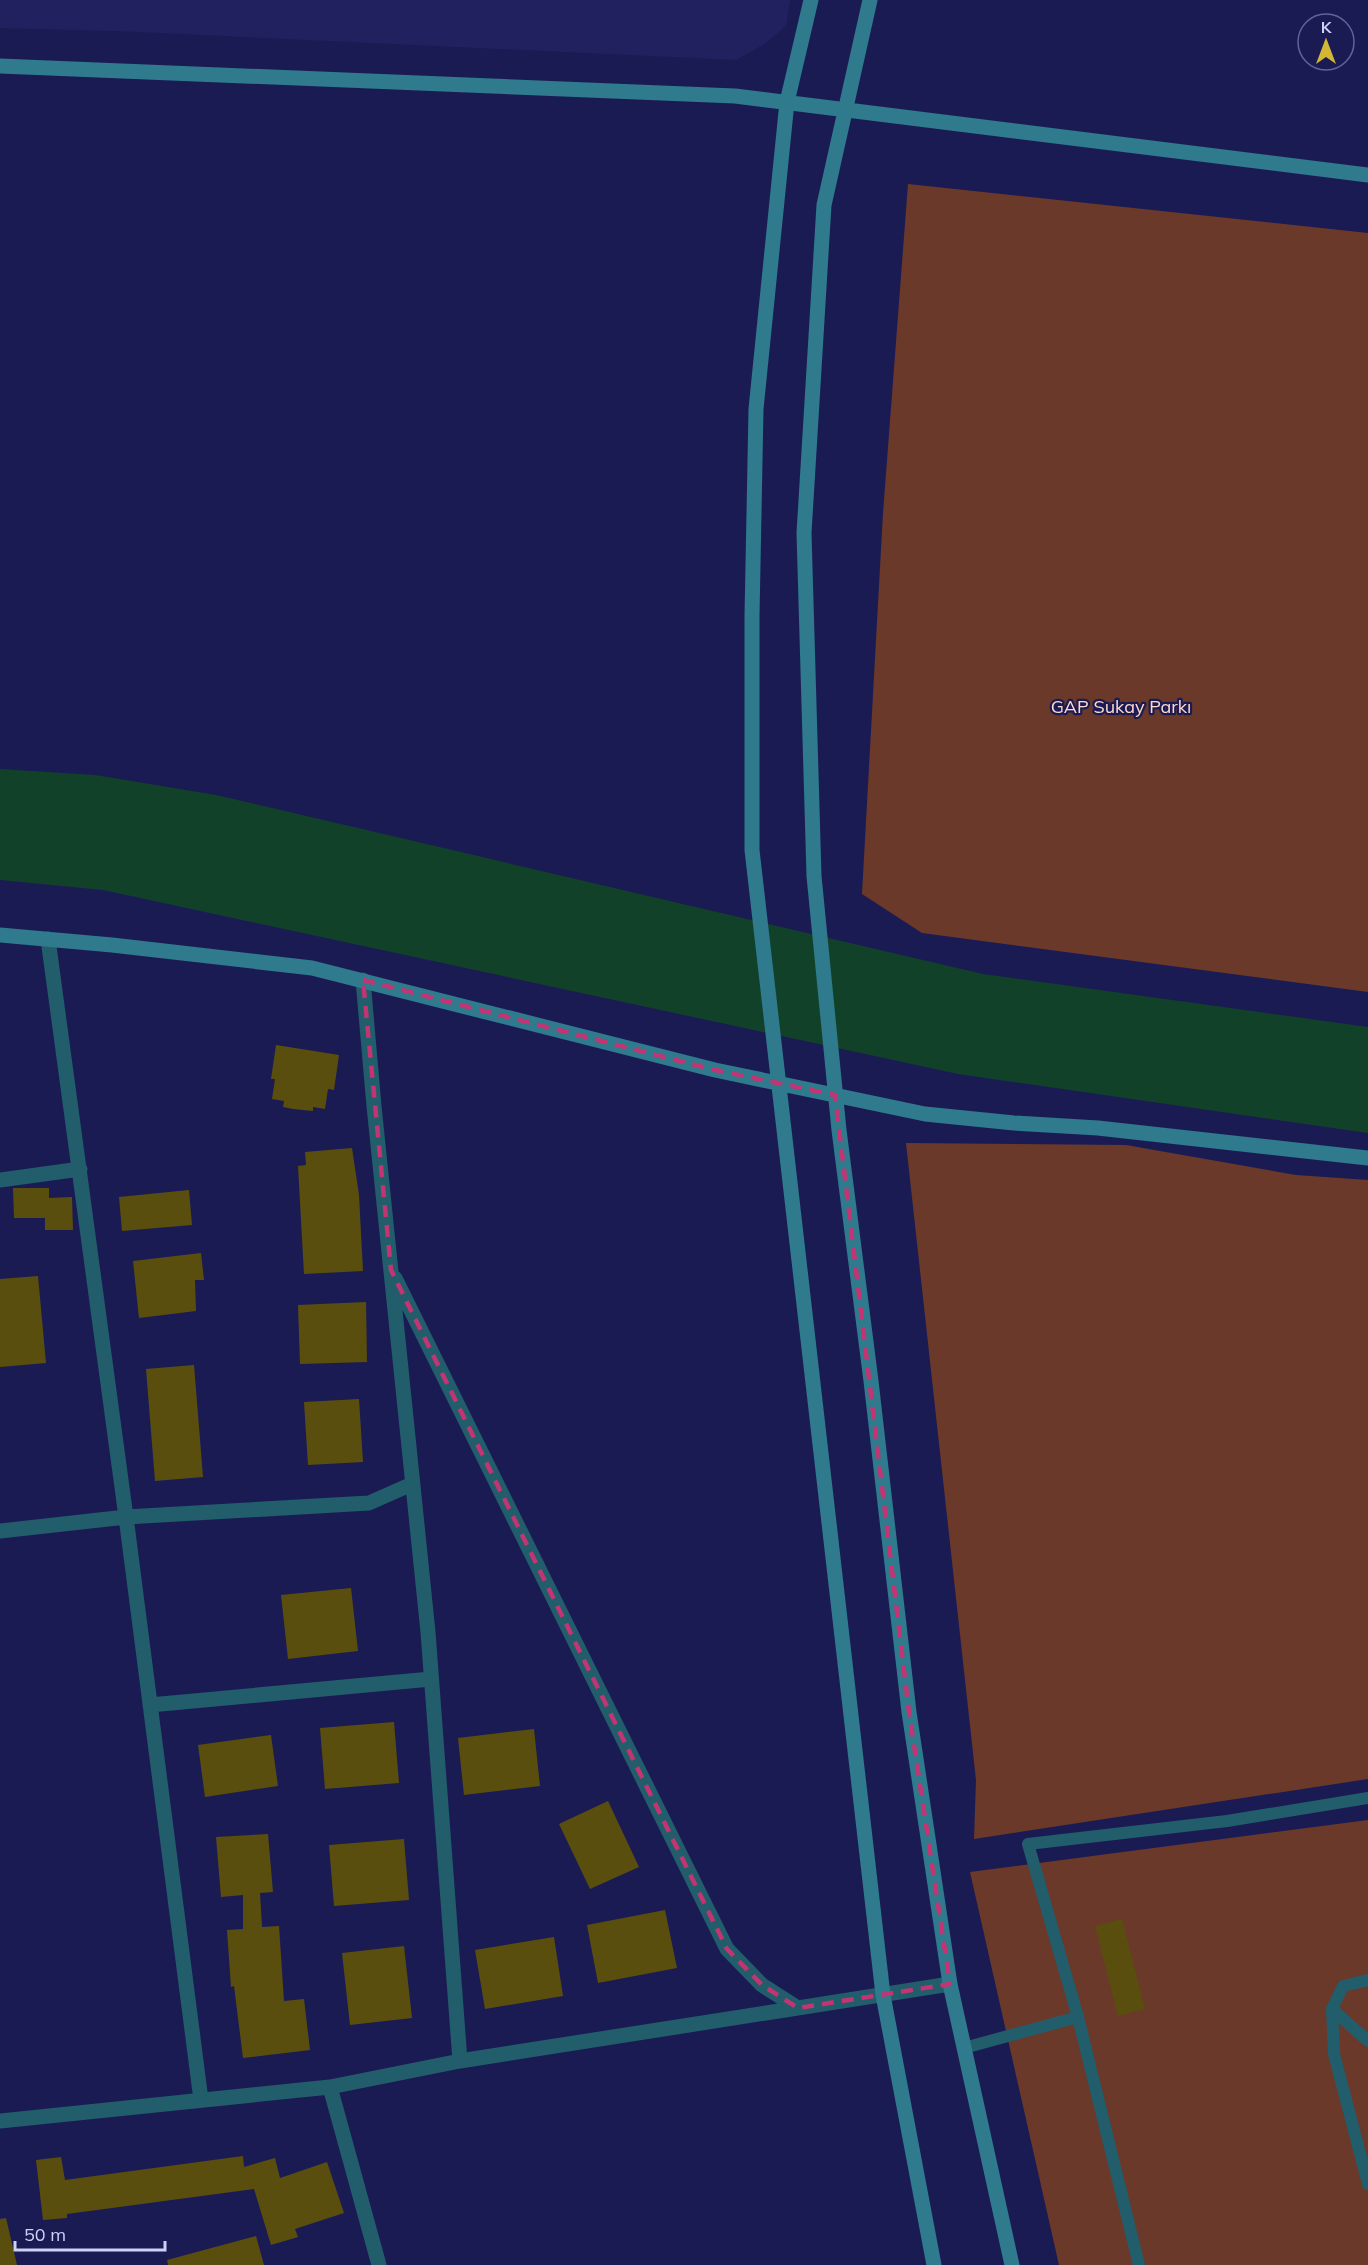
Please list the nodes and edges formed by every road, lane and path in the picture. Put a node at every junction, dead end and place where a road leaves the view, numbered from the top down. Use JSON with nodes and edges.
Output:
{"nodes":[{"id":1,"x":811,"y":0,"type":"edge"},
{"id":2,"x":870,"y":0,"type":"edge"},
{"id":3,"x":0,"y":66,"type":"edge"},
{"id":4,"x":787,"y":102,"type":"junction"},
{"id":5,"x":846,"y":110,"type":"junction"},
{"id":6,"x":1368,"y":175,"type":"edge"},
{"id":7,"x":0,"y":935,"type":"edge"},
{"id":8,"x":48,"y":939,"type":"junction"},
{"id":9,"x":363,"y":980,"type":"junction"},
{"id":10,"x":1368,"y":1158,"type":"edge"},
{"id":11,"x":80,"y":1169,"type":"junction"},
{"id":12,"x":0,"y":1180,"type":"edge"},
{"id":13,"x":391,"y":1270,"type":"junction"},
{"id":14,"x":412,"y":1484,"type":"junction"},
{"id":15,"x":126,"y":1517,"type":"junction"},
{"id":16,"x":0,"y":1531,"type":"edge"},
{"id":17,"x":431,"y":1679,"type":"junction"},
{"id":18,"x":150,"y":1705,"type":"junction"},
{"id":19,"x":1368,"y":1798,"type":"edge"},
{"id":20,"x":1368,"y":1980,"type":"edge"},
{"id":21,"x":950,"y":1984,"type":"junction"},
{"id":22,"x":884,"y":1995,"type":"junction"},
{"id":23,"x":798,"y":2008,"type":"junction"},
{"id":24,"x":1332,"y":2009,"type":"junction"},
{"id":25,"x":1078,"y":2017,"type":"junction"},
{"id":26,"x":1368,"y":2041,"type":"edge"},
{"id":27,"x":964,"y":2048,"type":"junction"},
{"id":28,"x":460,"y":2061,"type":"junction"},
{"id":29,"x":330,"y":2087,"type":"junction"},
{"id":30,"x":201,"y":2100,"type":"junction"},
{"id":31,"x":0,"y":2121,"type":"edge"},
{"id":32,"x":1368,"y":2184,"type":"edge"},
{"id":33,"x":379,"y":2265,"type":"edge"},
{"id":34,"x":934,"y":2265,"type":"edge"},
{"id":35,"x":1012,"y":2265,"type":"edge"},
{"id":36,"x":1139,"y":2265,"type":"edge"}],
"edges":[{"from":1,"to":4,"type":"main road"},
{"from":2,"to":5,"type":"main road"},
{"from":3,"to":4,"type":"main road"},
{"from":4,"to":5,"type":"main road"},
{"from":4,"to":22,"type":"main road"},
{"from":5,"to":6,"type":"main road"},
{"from":5,"to":21,"type":"main road"},
{"from":7,"to":8,"type":"main road"},
{"from":8,"to":9,"type":"main road"},
{"from":8,"to":11,"type":"street"},
{"from":9,"to":10,"type":"main road"},
{"from":9,"to":13,"type":"street"},
{"from":11,"to":12,"type":"street"},
{"from":11,"to":15,"type":"street"},
{"from":13,"to":14,"type":"street"},
{"from":13,"to":23,"type":"street"},
{"from":14,"to":15,"type":"street"},
{"from":14,"to":17,"type":"street"},
{"from":15,"to":16,"type":"street"},
{"from":15,"to":18,"type":"street"},
{"from":17,"to":18,"type":"street"},
{"from":17,"to":28,"type":"street"},
{"from":18,"to":30,"type":"street"},
{"from":19,"to":25,"type":"lane"},
{"from":20,"to":24,"type":"lane"},
{"from":21,"to":22,"type":"street"},
{"from":21,"to":27,"type":"main road"},
{"from":22,"to":23,"type":"street"},
{"from":22,"to":34,"type":"main road"},
{"from":23,"to":28,"type":"street"},
{"from":24,"to":26,"type":"lane"},
{"from":24,"to":32,"type":"lane"},
{"from":25,"to":27,"type":"lane"},
{"from":25,"to":36,"type":"lane"},
{"from":27,"to":35,"type":"main road"},
{"from":28,"to":29,"type":"street"},
{"from":29,"to":30,"type":"street"},
{"from":29,"to":33,"type":"street"},
{"from":30,"to":31,"type":"street"}]}
